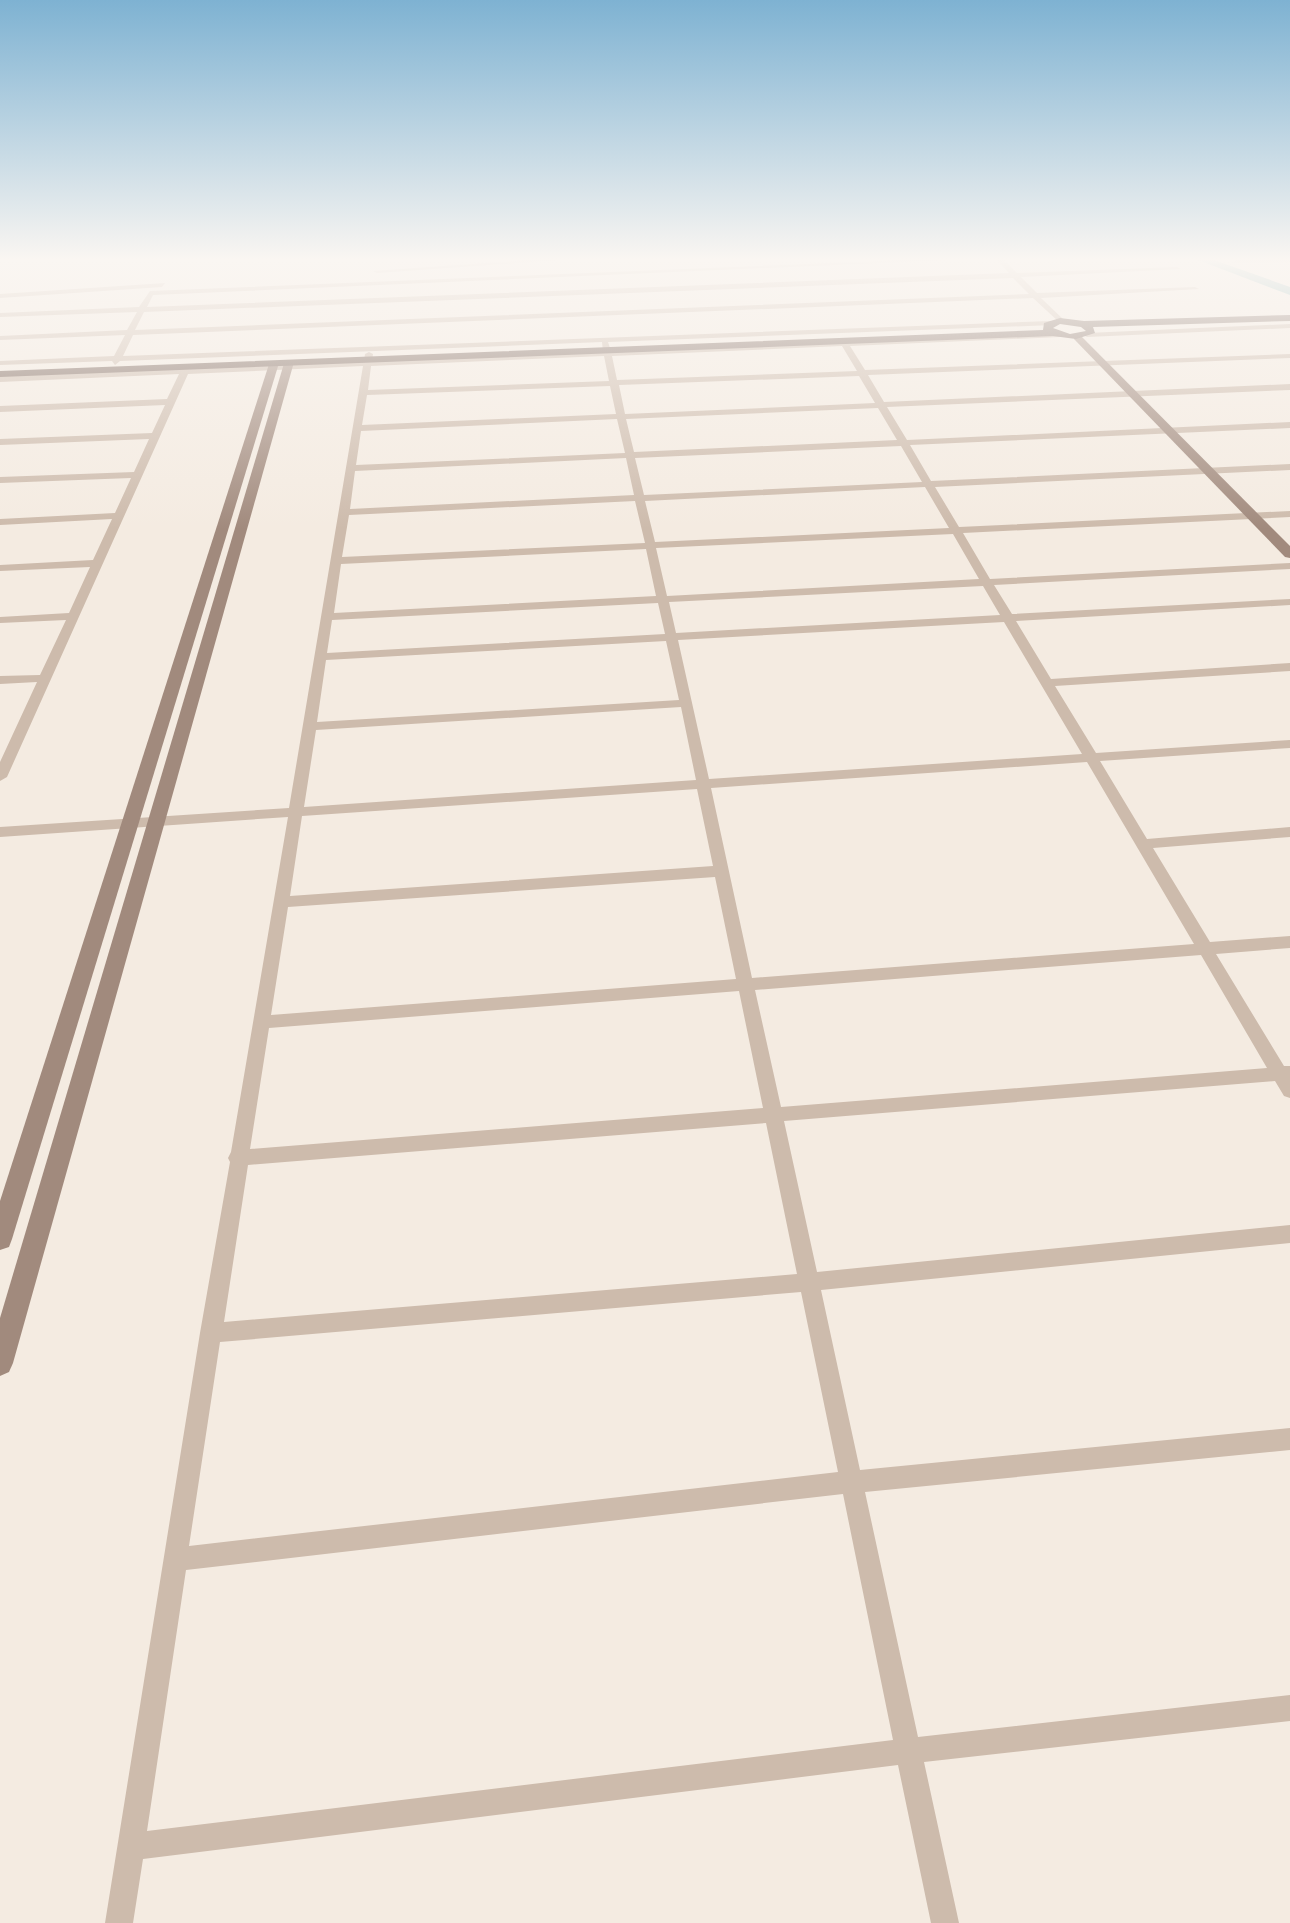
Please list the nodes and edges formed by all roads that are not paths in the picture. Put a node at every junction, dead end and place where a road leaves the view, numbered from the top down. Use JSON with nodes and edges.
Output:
{"nodes":[{"id":1,"x":121,"y":350,"type":"edge"},
{"id":2,"x":413,"y":350,"type":"junction"},
{"id":3,"x":420,"y":350,"type":"edge"},
{"id":4,"x":607,"y":350,"type":"junction"},
{"id":5,"x":610,"y":350,"type":"edge"},
{"id":6,"x":616,"y":350,"type":"edge"},
{"id":7,"x":848,"y":350,"type":"edge"},
{"id":8,"x":1094,"y":350,"type":"edge"},
{"id":9,"x":1290,"y":356,"type":"edge"},
{"id":10,"x":369,"y":359,"type":"junction"},
{"id":11,"x":116,"y":360,"type":"junction"},
{"id":12,"x":1101,"y":363,"type":"junction"},
{"id":13,"x":281,"y":365,"type":"junction"},
{"id":14,"x":185,"y":369,"type":"junction"},
{"id":15,"x":0,"y":371,"type":"edge"},
{"id":16,"x":862,"y":373,"type":"junction"},
{"id":17,"x":615,"y":384,"type":"junction"},
{"id":18,"x":1290,"y":387,"type":"edge"},
{"id":19,"x":363,"y":393,"type":"junction"},
{"id":20,"x":1131,"y":394,"type":"junction"},
{"id":21,"x":170,"y":402,"type":"junction"},
{"id":22,"x":881,"y":405,"type":"junction"},
{"id":23,"x":0,"y":409,"type":"edge"},
{"id":24,"x":622,"y":417,"type":"junction"},
{"id":25,"x":1290,"y":425,"type":"edge"},
{"id":26,"x":358,"y":428,"type":"junction"},
{"id":27,"x":1168,"y":431,"type":"junction"},
{"id":28,"x":155,"y":436,"type":"junction"},
{"id":29,"x":0,"y":442,"type":"edge"},
{"id":30,"x":904,"y":443,"type":"junction"},
{"id":31,"x":631,"y":456,"type":"junction"},
{"id":32,"x":1290,"y":467,"type":"edge"},
{"id":33,"x":351,"y":468,"type":"junction"},
{"id":34,"x":1207,"y":471,"type":"junction"},
{"id":35,"x":137,"y":475,"type":"junction"},
{"id":36,"x":0,"y":480,"type":"edge"},
{"id":37,"x":928,"y":484,"type":"junction"},
{"id":38,"x":640,"y":498,"type":"junction"},
{"id":39,"x":344,"y":512,"type":"junction"},
{"id":40,"x":1290,"y":514,"type":"edge"},
{"id":41,"x":1251,"y":515,"type":"junction"},
{"id":42,"x":118,"y":516,"type":"junction"},
{"id":43,"x":0,"y":522,"type":"edge"},
{"id":44,"x":956,"y":531,"type":"junction"},
{"id":45,"x":651,"y":546,"type":"junction"},
{"id":46,"x":1290,"y":554,"type":"edge"},
{"id":47,"x":336,"y":561,"type":"junction"},
{"id":48,"x":97,"y":563,"type":"junction"},
{"id":49,"x":1290,"y":566,"type":"edge"},
{"id":50,"x":0,"y":568,"type":"edge"},
{"id":51,"x":986,"y":582,"type":"junction"},
{"id":52,"x":663,"y":600,"type":"junction"},
{"id":53,"x":1290,"y":602,"type":"edge"},
{"id":54,"x":73,"y":616,"type":"junction"},
{"id":55,"x":327,"y":617,"type":"junction"},
{"id":56,"x":1008,"y":619,"type":"junction"},
{"id":57,"x":0,"y":620,"type":"edge"},
{"id":58,"x":671,"y":638,"type":"junction"},
{"id":59,"x":320,"y":657,"type":"junction"},
{"id":60,"x":1290,"y":667,"type":"edge"},
{"id":61,"x":45,"y":678,"type":"junction"},
{"id":62,"x":0,"y":680,"type":"edge"},
{"id":63,"x":1047,"y":683,"type":"junction"},
{"id":64,"x":686,"y":703,"type":"junction"},
{"id":65,"x":310,"y":726,"type":"junction"},
{"id":66,"x":1290,"y":744,"type":"edge"},
{"id":67,"x":7,"y":748,"type":"edge"},
{"id":68,"x":1091,"y":757,"type":"junction"},
{"id":69,"x":0,"y":777,"type":"edge"},
{"id":70,"x":703,"y":782,"type":"junction"},
{"id":71,"x":297,"y":811,"type":"junction"},
{"id":72,"x":155,"y":821,"type":"junction"},
{"id":73,"x":128,"y":823,"type":"junction"},
{"id":74,"x":0,"y":832,"type":"edge"},
{"id":75,"x":1290,"y":832,"type":"edge"},
{"id":76,"x":1143,"y":844,"type":"junction"},
{"id":77,"x":721,"y":871,"type":"junction"},
{"id":78,"x":281,"y":902,"type":"junction"},
{"id":79,"x":1290,"y":942,"type":"edge"},
{"id":80,"x":1205,"y":948,"type":"junction"},
{"id":81,"x":745,"y":983,"type":"junction"},
{"id":82,"x":261,"y":1022,"type":"junction"},
{"id":83,"x":1285,"y":1073,"type":"edge"},
{"id":84,"x":1290,"y":1091,"type":"edge"},
{"id":85,"x":773,"y":1115,"type":"junction"},
{"id":86,"x":237,"y":1158,"type":"junction"},
{"id":87,"x":1290,"y":1234,"type":"edge"},
{"id":88,"x":0,"y":1239,"type":"edge"},
{"id":89,"x":809,"y":1282,"type":"junction"},
{"id":90,"x":210,"y":1333,"type":"junction"},
{"id":91,"x":0,"y":1363,"type":"edge"},
{"id":92,"x":1290,"y":1439,"type":"edge"},
{"id":93,"x":851,"y":1482,"type":"junction"},
{"id":94,"x":176,"y":1559,"type":"junction"},
{"id":95,"x":1290,"y":1708,"type":"edge"},
{"id":96,"x":908,"y":1751,"type":"junction"},
{"id":97,"x":130,"y":1847,"type":"junction"},
{"id":98,"x":119,"y":1923,"type":"edge"},
{"id":99,"x":945,"y":1923,"type":"edge"}],
"edges":[{"from":1,"to":11,"type":"street"},
{"from":2,"to":3,"type":"street"},
{"from":2,"to":4,"type":"main road"},
{"from":2,"to":10,"type":"main road"},
{"from":2,"to":11,"type":"street"},
{"from":4,"to":5,"type":"main road"},
{"from":4,"to":6,"type":"main road"},
{"from":4,"to":10,"type":"main road"},
{"from":4,"to":17,"type":"street"},
{"from":7,"to":16,"type":"street"},
{"from":8,"to":12,"type":"main road"},
{"from":9,"to":12,"type":"street"},
{"from":10,"to":11,"type":"main road"},
{"from":10,"to":13,"type":"main road"},
{"from":10,"to":19,"type":"street"},
{"from":11,"to":15,"type":"main road"},
{"from":12,"to":16,"type":"street"},
{"from":12,"to":20,"type":"main road"},
{"from":13,"to":14,"type":"main road"},
{"from":13,"to":72,"type":"main road"},
{"from":13,"to":73,"type":"main road"},
{"from":14,"to":15,"type":"main road"},
{"from":14,"to":21,"type":"street"},
{"from":16,"to":17,"type":"street"},
{"from":16,"to":22,"type":"street"},
{"from":17,"to":19,"type":"street"},
{"from":17,"to":24,"type":"street"},
{"from":18,"to":20,"type":"street"},
{"from":19,"to":26,"type":"street"},
{"from":20,"to":22,"type":"street"},
{"from":20,"to":27,"type":"main road"},
{"from":21,"to":23,"type":"street"},
{"from":21,"to":28,"type":"street"},
{"from":22,"to":24,"type":"street"},
{"from":22,"to":30,"type":"street"},
{"from":24,"to":26,"type":"street"},
{"from":24,"to":31,"type":"street"},
{"from":25,"to":27,"type":"street"},
{"from":26,"to":33,"type":"street"},
{"from":27,"to":30,"type":"street"},
{"from":27,"to":34,"type":"main road"},
{"from":28,"to":29,"type":"street"},
{"from":28,"to":35,"type":"street"},
{"from":30,"to":31,"type":"street"},
{"from":30,"to":37,"type":"street"},
{"from":31,"to":33,"type":"street"},
{"from":31,"to":38,"type":"street"},
{"from":32,"to":34,"type":"street"},
{"from":33,"to":39,"type":"street"},
{"from":34,"to":37,"type":"street"},
{"from":34,"to":41,"type":"main road"},
{"from":35,"to":36,"type":"street"},
{"from":35,"to":42,"type":"street"},
{"from":37,"to":38,"type":"street"},
{"from":37,"to":44,"type":"street"},
{"from":38,"to":39,"type":"street"},
{"from":38,"to":45,"type":"street"},
{"from":39,"to":47,"type":"street"},
{"from":40,"to":41,"type":"street"},
{"from":41,"to":44,"type":"street"},
{"from":41,"to":46,"type":"main road"},
{"from":42,"to":43,"type":"street"},
{"from":42,"to":48,"type":"street"},
{"from":44,"to":45,"type":"street"},
{"from":44,"to":51,"type":"street"},
{"from":45,"to":47,"type":"street"},
{"from":45,"to":52,"type":"street"},
{"from":47,"to":55,"type":"street"},
{"from":48,"to":50,"type":"street"},
{"from":48,"to":54,"type":"street"},
{"from":49,"to":51,"type":"street"},
{"from":51,"to":52,"type":"street"},
{"from":51,"to":56,"type":"street"},
{"from":52,"to":55,"type":"street"},
{"from":52,"to":58,"type":"street"},
{"from":53,"to":56,"type":"street"},
{"from":54,"to":57,"type":"street"},
{"from":54,"to":61,"type":"street"},
{"from":55,"to":59,"type":"street"},
{"from":56,"to":58,"type":"street"},
{"from":56,"to":63,"type":"street"},
{"from":58,"to":59,"type":"street"},
{"from":58,"to":64,"type":"street"},
{"from":59,"to":65,"type":"street"},
{"from":60,"to":63,"type":"street"},
{"from":61,"to":62,"type":"street"},
{"from":61,"to":67,"type":"street"},
{"from":63,"to":68,"type":"street"},
{"from":64,"to":65,"type":"street"},
{"from":64,"to":70,"type":"street"},
{"from":65,"to":71,"type":"street"},
{"from":66,"to":68,"type":"street"},
{"from":67,"to":69,"type":"street"},
{"from":68,"to":70,"type":"street"},
{"from":68,"to":76,"type":"street"},
{"from":70,"to":71,"type":"street"},
{"from":70,"to":77,"type":"street"},
{"from":71,"to":72,"type":"street"},
{"from":71,"to":78,"type":"street"},
{"from":72,"to":73,"type":"street"},
{"from":72,"to":91,"type":"main road"},
{"from":73,"to":74,"type":"street"},
{"from":73,"to":88,"type":"main road"},
{"from":75,"to":76,"type":"street"},
{"from":76,"to":80,"type":"street"},
{"from":77,"to":78,"type":"street"},
{"from":77,"to":81,"type":"street"},
{"from":78,"to":82,"type":"street"},
{"from":79,"to":80,"type":"street"},
{"from":80,"to":81,"type":"street"},
{"from":80,"to":83,"type":"street"},
{"from":81,"to":82,"type":"street"},
{"from":81,"to":85,"type":"street"},
{"from":82,"to":86,"type":"street"},
{"from":83,"to":84,"type":"street"},
{"from":83,"to":85,"type":"street"},
{"from":85,"to":86,"type":"street"},
{"from":85,"to":89,"type":"street"},
{"from":86,"to":90,"type":"street"},
{"from":87,"to":89,"type":"street"},
{"from":89,"to":90,"type":"street"},
{"from":89,"to":93,"type":"street"},
{"from":90,"to":94,"type":"street"},
{"from":92,"to":93,"type":"street"},
{"from":93,"to":94,"type":"street"},
{"from":93,"to":96,"type":"street"},
{"from":94,"to":97,"type":"street"},
{"from":95,"to":96,"type":"street"},
{"from":96,"to":97,"type":"street"},
{"from":96,"to":99,"type":"street"},
{"from":97,"to":98,"type":"street"}]}
